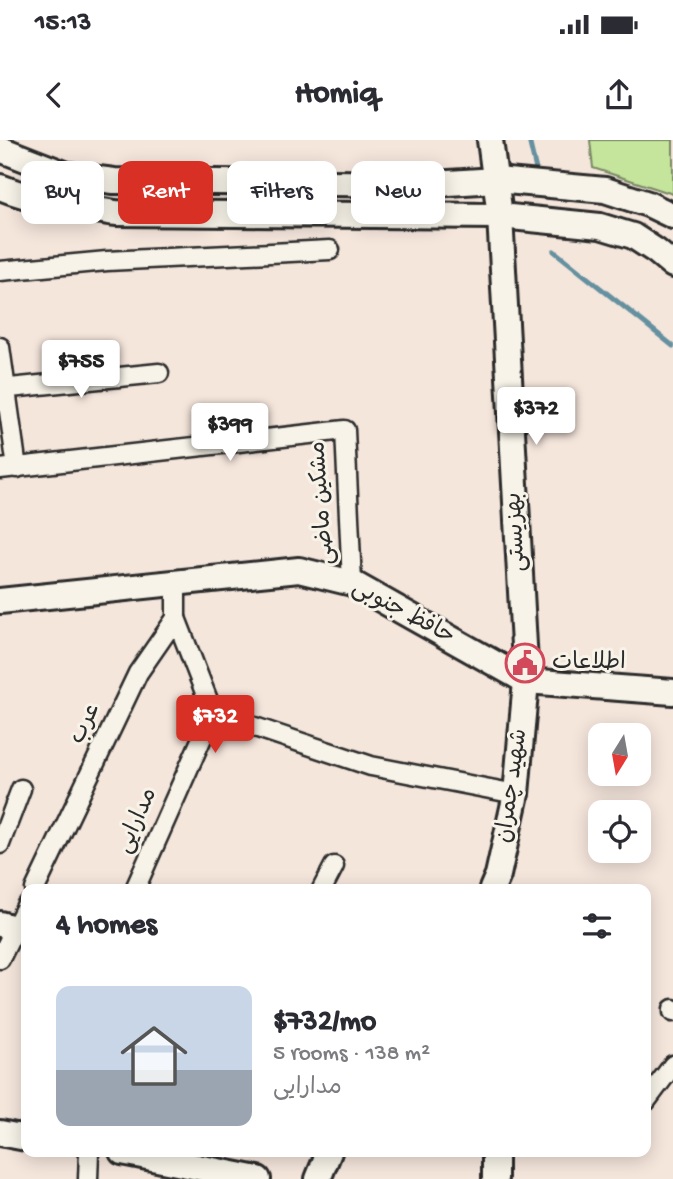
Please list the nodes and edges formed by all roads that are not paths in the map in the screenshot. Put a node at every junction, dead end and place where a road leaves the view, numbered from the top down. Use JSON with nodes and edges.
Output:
{"nodes":[{"id":1,"x":491,"y":140,"type":"edge"},
{"id":2,"x":0,"y":149,"type":"edge"},
{"id":3,"x":496,"y":180,"type":"junction"},
{"id":4,"x":0,"y":187,"type":"edge"},
{"id":5,"x":500,"y":216,"type":"junction"},
{"id":6,"x":673,"y":216,"type":"edge"},
{"id":7,"x":330,"y":250,"type":"dead end"},
{"id":8,"x":673,"y":265,"type":"edge"},
{"id":9,"x":0,"y":271,"type":"edge"},
{"id":10,"x":0,"y":347,"type":"edge"},
{"id":11,"x":159,"y":373,"type":"dead end"},
{"id":12,"x":3,"y":389,"type":"edge"},
{"id":13,"x":9,"y":468,"type":"edge"},
{"id":14,"x":176,"y":583,"type":"junction"},
{"id":15,"x":352,"y":583,"type":"junction"},
{"id":16,"x":0,"y":601,"type":"edge"},
{"id":17,"x":176,"y":618,"type":"junction"},
{"id":18,"x":526,"y":681,"type":"junction"},
{"id":19,"x":672,"y":698,"type":"edge"},
{"id":20,"x":213,"y":713,"type":"junction"},
{"id":21,"x":21,"y":789,"type":"dead end"},
{"id":22,"x":516,"y":794,"type":"junction"},
{"id":23,"x":0,"y":844,"type":"edge"},
{"id":24,"x":334,"y":866,"type":"dead end"},
{"id":25,"x":37,"y":884,"type":"edge"},
{"id":26,"x":137,"y":884,"type":"edge"},
{"id":27,"x":325,"y":884,"type":"edge"},
{"id":28,"x":494,"y":884,"type":"edge"},
{"id":29,"x":17,"y":922,"type":"edge"},
{"id":30,"x":0,"y":959,"type":"edge"},
{"id":31,"x":673,"y":1065,"type":"edge"},
{"id":32,"x":651,"y":1094,"type":"edge"},
{"id":33,"x":0,"y":1133,"type":"edge"},
{"id":34,"x":21,"y":1137,"type":"edge"},
{"id":35,"x":89,"y":1157,"type":"edge"},
{"id":36,"x":141,"y":1157,"type":"edge"},
{"id":37,"x":328,"y":1157,"type":"edge"},
{"id":38,"x":495,"y":1157,"type":"edge"},
{"id":39,"x":176,"y":1170,"type":"edge"},
{"id":40,"x":88,"y":1179,"type":"edge"},
{"id":41,"x":258,"y":1179,"type":"edge"},
{"id":42,"x":318,"y":1179,"type":"edge"},
{"id":43,"x":495,"y":1179,"type":"edge"}],
"edges":[{"from":1,"to":3,"type":"street"},
{"from":2,"to":3,"type":"street"},
{"from":3,"to":5,"type":"street"},
{"from":3,"to":6,"type":"street"},
{"from":4,"to":5,"type":"street"},
{"from":5,"to":8,"type":"street"},
{"from":5,"to":18,"type":"street","name":"بهزیستی"},
{"from":7,"to":9,"type":"street"},
{"from":10,"to":12,"type":"street"},
{"from":11,"to":12,"type":"street"},
{"from":12,"to":13,"type":"street"},
{"from":13,"to":15,"type":"street","name":"مشکین ماضی"},
{"from":14,"to":15,"type":"street","name":"حافظ جنوبی"},
{"from":14,"to":16,"type":"street","name":"حافظ جنوبی"},
{"from":14,"to":17,"type":"street"},
{"from":15,"to":18,"type":"street","name":"حافظ جنوبی"},
{"from":17,"to":20,"type":"street"},
{"from":17,"to":25,"type":"street","name":"عرب"},
{"from":18,"to":19,"type":"street","name":"حافظ جنوبی"},
{"from":18,"to":22,"type":"street","name":"شهید چمران"},
{"from":20,"to":22,"type":"street"},
{"from":20,"to":26,"type":"street","name":"مدارایی"},
{"from":21,"to":23,"type":"street"},
{"from":22,"to":28,"type":"street","name":"شهید چمران"},
{"from":24,"to":27,"type":"street"},
{"from":29,"to":30,"type":"street"},
{"from":31,"to":32,"type":"street"},
{"from":33,"to":34,"type":"street"},
{"from":35,"to":40,"type":"street"},
{"from":36,"to":39,"type":"street"},
{"from":37,"to":42,"type":"street"},
{"from":38,"to":43,"type":"street"},
{"from":39,"to":41,"type":"street"}]}
